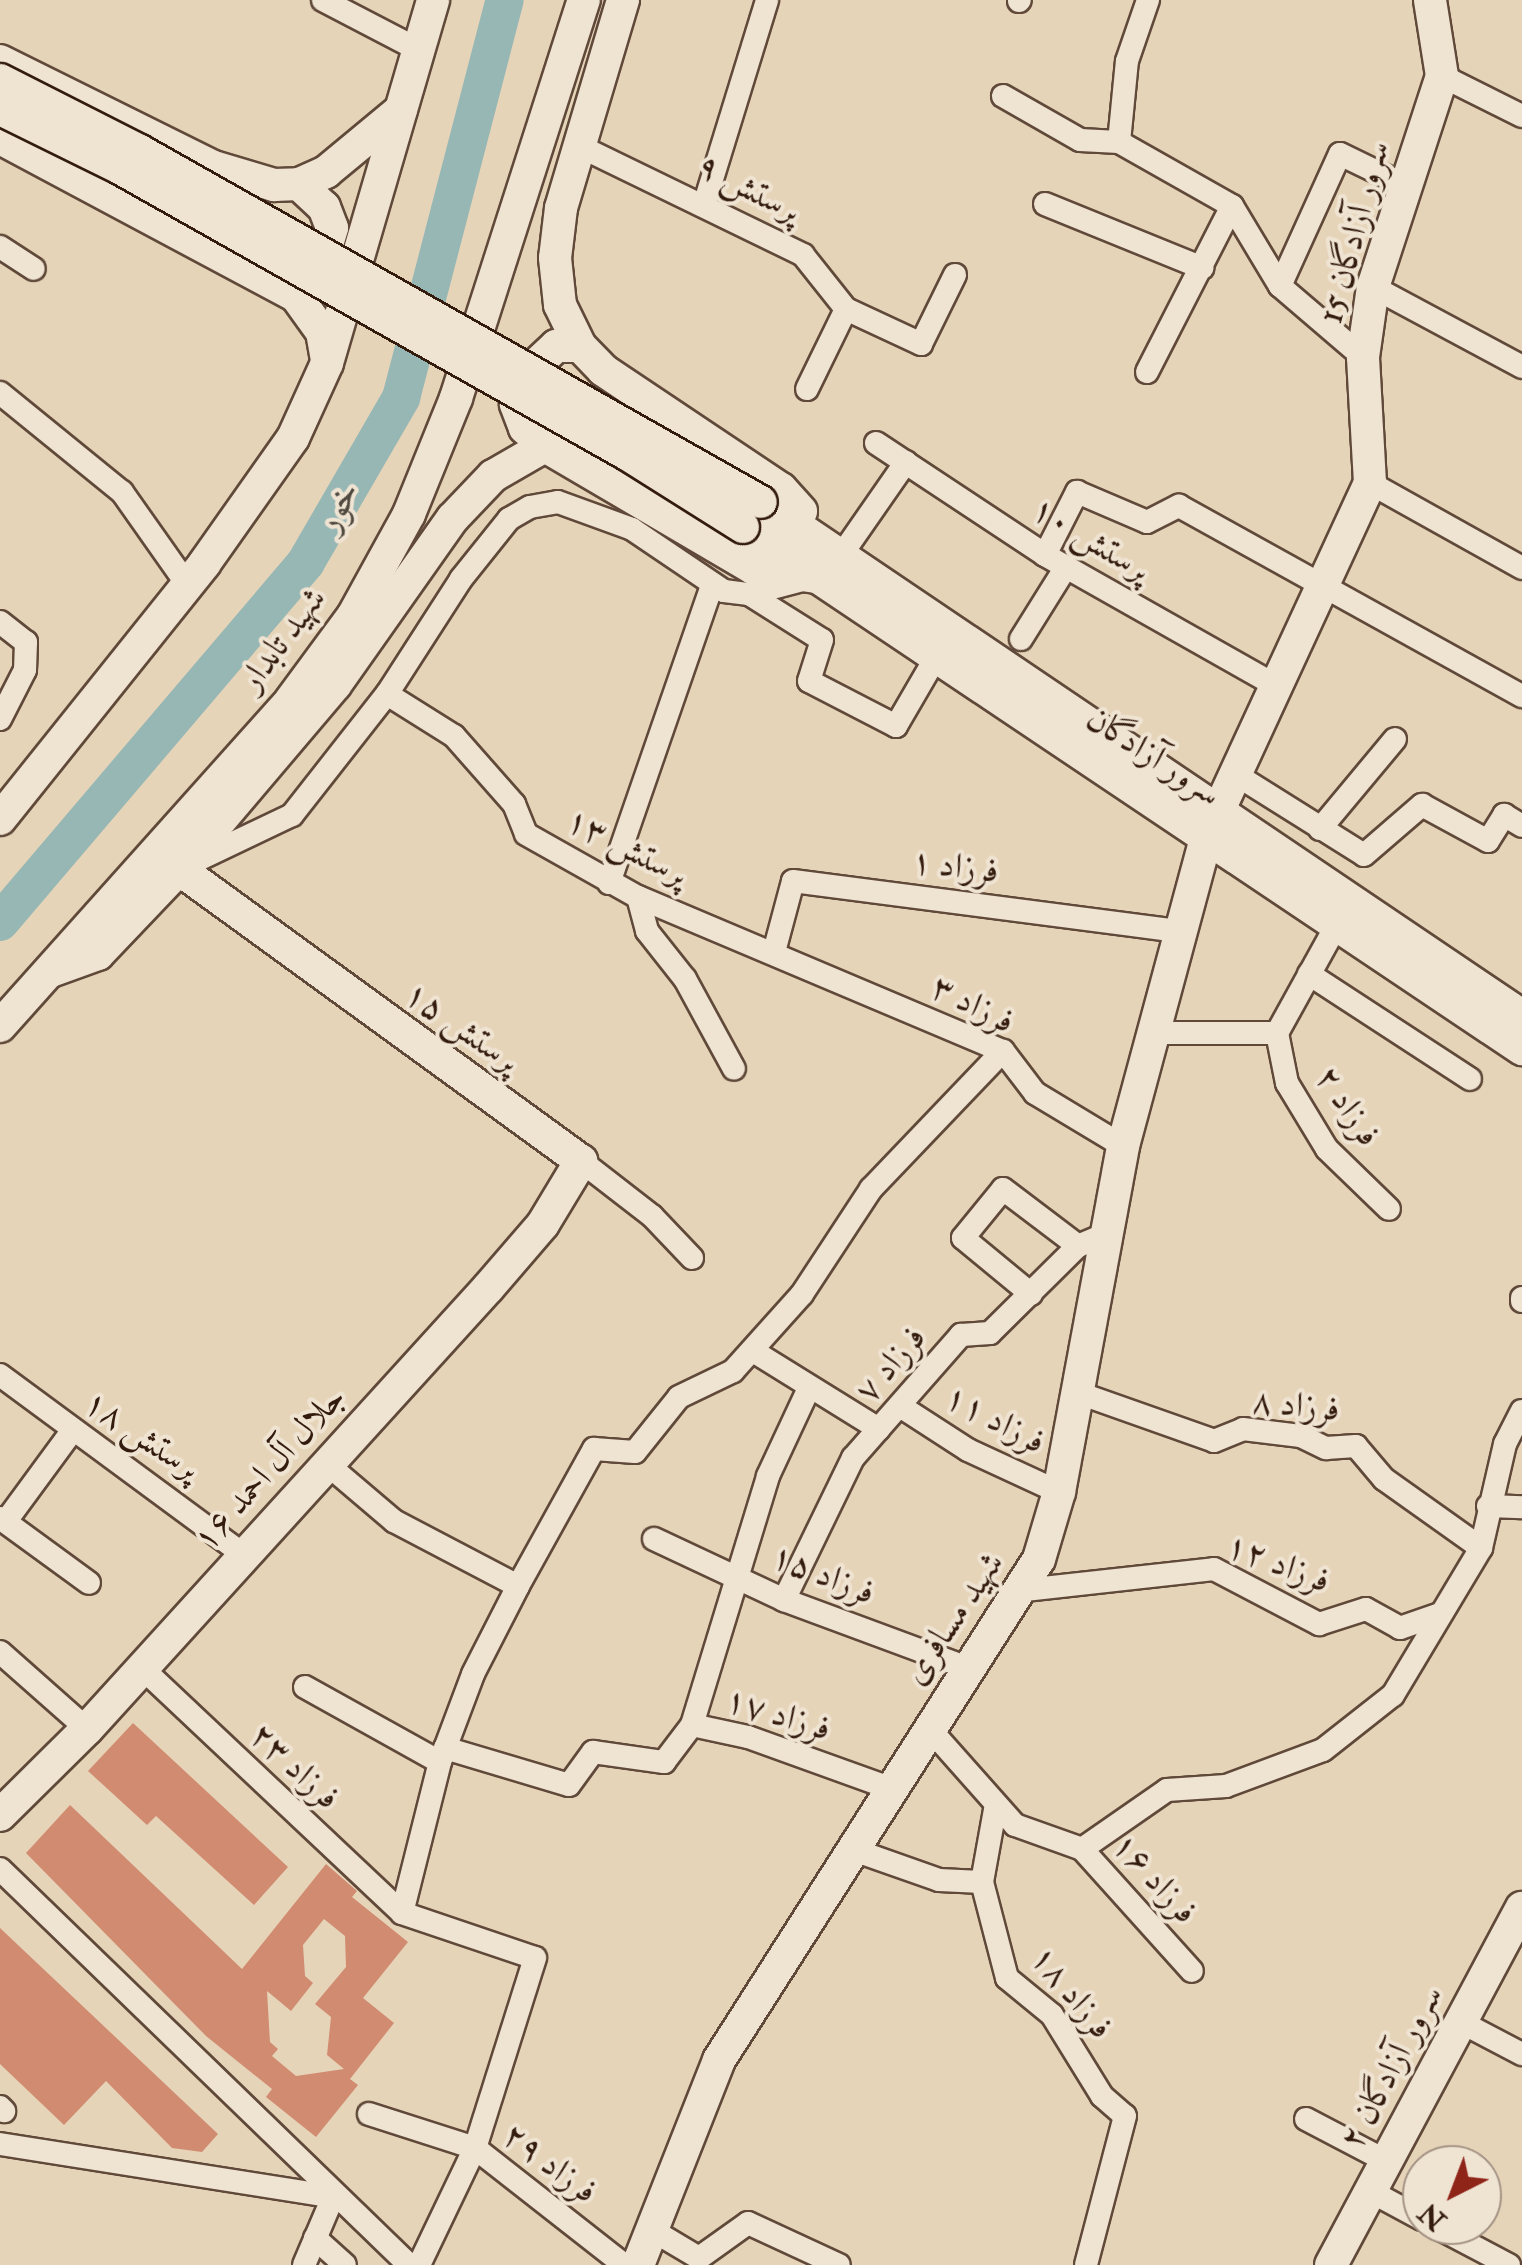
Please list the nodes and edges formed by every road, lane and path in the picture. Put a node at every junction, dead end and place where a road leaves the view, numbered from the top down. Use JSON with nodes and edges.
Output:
{"nodes":[{"id":1,"x":323,"y":0,"type":"edge"},
{"id":2,"x":433,"y":0,"type":"edge"},
{"id":3,"x":584,"y":0,"type":"edge"},
{"id":4,"x":623,"y":0,"type":"edge"},
{"id":5,"x":767,"y":0,"type":"edge"},
{"id":6,"x":1148,"y":0,"type":"edge"},
{"id":7,"x":1430,"y":0,"type":"edge"},
{"id":8,"x":421,"y":51,"type":"junction"},
{"id":9,"x":0,"y":61,"type":"edge"},
{"id":10,"x":1442,"y":76,"type":"junction"},
{"id":11,"x":0,"y":80,"type":"edge"},
{"id":12,"x":1003,"y":96,"type":"dead end"},
{"id":13,"x":0,"y":109,"type":"edge"},
{"id":14,"x":401,"y":110,"type":"junction"},
{"id":15,"x":1522,"y":116,"type":"edge"},
{"id":16,"x":0,"y":138,"type":"edge"},
{"id":17,"x":1118,"y":142,"type":"junction"},
{"id":18,"x":579,"y":146,"type":"junction"},
{"id":19,"x":299,"y":184,"type":"junction"},
{"id":20,"x":1402,"y":184,"type":"junction"},
{"id":21,"x":705,"y":202,"type":"junction"},
{"id":22,"x":1045,"y":204,"type":"dead end"},
{"id":23,"x":1232,"y":206,"type":"junction"},
{"id":24,"x":0,"y":248,"type":"edge"},
{"id":25,"x":1203,"y":268,"type":"junction"},
{"id":26,"x":34,"y":269,"type":"dead end"},
{"id":27,"x":260,"y":274,"type":"junction"},
{"id":28,"x":955,"y":275,"type":"dead end"},
{"id":29,"x":1280,"y":286,"type":"junction"},
{"id":30,"x":1372,"y":287,"type":"junction"},
{"id":31,"x":846,"y":309,"type":"junction"},
{"id":32,"x":580,"y":346,"type":"junction"},
{"id":33,"x":1363,"y":357,"type":"junction"},
{"id":34,"x":327,"y":364,"type":"junction"},
{"id":35,"x":1522,"y":367,"type":"edge"},
{"id":36,"x":1147,"y":372,"type":"dead end"},
{"id":37,"x":807,"y":389,"type":"dead end"},
{"id":38,"x":0,"y":393,"type":"edge"},
{"id":39,"x":876,"y":442,"type":"dead end"},
{"id":40,"x":545,"y":446,"type":"junction"},
{"id":41,"x":906,"y":462,"type":"junction"},
{"id":42,"x":1370,"y":483,"type":"junction"},
{"id":43,"x":752,"y":514,"type":"junction"},
{"id":44,"x":842,"y":554,"type":"junction"},
{"id":45,"x":1044,"y":555,"type":"junction"},
{"id":46,"x":1066,"y":568,"type":"junction"},
{"id":47,"x":1522,"y":568,"type":"edge"},
{"id":48,"x":817,"y":578,"type":"junction"},
{"id":49,"x":187,"y":584,"type":"junction"},
{"id":50,"x":712,"y":584,"type":"junction"},
{"id":51,"x":1320,"y":586,"type":"junction"},
{"id":52,"x":748,"y":594,"type":"junction"},
{"id":53,"x":0,"y":622,"type":"edge"},
{"id":54,"x":1021,"y":639,"type":"dead end"},
{"id":55,"x":935,"y":659,"type":"junction"},
{"id":56,"x":1275,"y":685,"type":"junction"},
{"id":57,"x":386,"y":694,"type":"junction"},
{"id":58,"x":1522,"y":696,"type":"edge"},
{"id":59,"x":0,"y":719,"type":"edge"},
{"id":60,"x":1394,"y":740,"type":"dead end"},
{"id":61,"x":1235,"y":774,"type":"junction"},
{"id":62,"x":0,"y":819,"type":"edge"},
{"id":63,"x":1212,"y":826,"type":"junction"},
{"id":64,"x":1522,"y":826,"type":"edge"},
{"id":65,"x":1320,"y":830,"type":"junction"},
{"id":66,"x":179,"y":869,"type":"junction"},
{"id":67,"x":608,"y":883,"type":"junction"},
{"id":68,"x":638,"y":897,"type":"junction"},
{"id":69,"x":1336,"y":926,"type":"junction"},
{"id":70,"x":1180,"y":931,"type":"junction"},
{"id":71,"x":774,"y":952,"type":"junction"},
{"id":72,"x":47,"y":973,"type":"junction"},
{"id":73,"x":1309,"y":974,"type":"junction"},
{"id":74,"x":1522,"y":1016,"type":"edge"},
{"id":75,"x":0,"y":1026,"type":"edge"},
{"id":76,"x":1151,"y":1033,"type":"junction"},
{"id":77,"x":1276,"y":1033,"type":"junction"},
{"id":78,"x":1522,"y":1049,"type":"edge"},
{"id":79,"x":1003,"y":1051,"type":"junction"},
{"id":80,"x":734,"y":1069,"type":"dead end"},
{"id":81,"x":1470,"y":1079,"type":"dead end"},
{"id":82,"x":1124,"y":1146,"type":"junction"},
{"id":83,"x":581,"y":1161,"type":"junction"},
{"id":84,"x":1389,"y":1209,"type":"dead end"},
{"id":85,"x":1093,"y":1240,"type":"junction"},
{"id":86,"x":692,"y":1258,"type":"dead end"},
{"id":87,"x":1031,"y":1294,"type":"junction"},
{"id":88,"x":753,"y":1351,"type":"junction"},
{"id":89,"x":0,"y":1374,"type":"edge"},
{"id":90,"x":809,"y":1388,"type":"junction"},
{"id":91,"x":1076,"y":1392,"type":"junction"},
{"id":92,"x":900,"y":1406,"type":"junction"},
{"id":93,"x":1522,"y":1411,"type":"edge"},
{"id":94,"x":879,"y":1429,"type":"junction"},
{"id":95,"x":72,"y":1431,"type":"junction"},
{"id":96,"x":327,"y":1464,"type":"junction"},
{"id":97,"x":1059,"y":1492,"type":"junction"},
{"id":98,"x":1488,"y":1506,"type":"junction"},
{"id":99,"x":1522,"y":1507,"type":"edge"},
{"id":100,"x":3,"y":1520,"type":"edge"},
{"id":101,"x":654,"y":1538,"type":"dead end"},
{"id":102,"x":1481,"y":1548,"type":"junction"},
{"id":103,"x":244,"y":1555,"type":"junction"},
{"id":104,"x":736,"y":1575,"type":"junction"},
{"id":105,"x":88,"y":1583,"type":"dead end"},
{"id":106,"x":518,"y":1586,"type":"junction"},
{"id":107,"x":1024,"y":1590,"type":"junction"},
{"id":108,"x":784,"y":1600,"type":"junction"},
{"id":109,"x":1440,"y":1614,"type":"junction"},
{"id":110,"x":0,"y":1652,"type":"edge"},
{"id":111,"x":142,"y":1668,"type":"junction"},
{"id":112,"x":968,"y":1668,"type":"junction"},
{"id":113,"x":305,"y":1687,"type":"dead end"},
{"id":114,"x":692,"y":1725,"type":"junction"},
{"id":115,"x":928,"y":1727,"type":"junction"},
{"id":116,"x":87,"y":1729,"type":"junction"},
{"id":117,"x":442,"y":1755,"type":"junction"},
{"id":118,"x":890,"y":1788,"type":"junction"},
{"id":119,"x":996,"y":1804,"type":"junction"},
{"id":120,"x":0,"y":1815,"type":"edge"},
{"id":121,"x":851,"y":1849,"type":"junction"},
{"id":122,"x":1082,"y":1849,"type":"junction"},
{"id":123,"x":0,"y":1870,"type":"edge"},
{"id":124,"x":982,"y":1882,"type":"junction"},
{"id":125,"x":1522,"y":1908,"type":"edge"},
{"id":126,"x":402,"y":1914,"type":"junction"},
{"id":127,"x":1192,"y":1971,"type":"dead end"},
{"id":128,"x":1461,"y":2022,"type":"junction"},
{"id":129,"x":1522,"y":2054,"type":"edge"},
{"id":130,"x":369,"y":2114,"type":"dead end"},
{"id":131,"x":1306,"y":2119,"type":"dead end"},
{"id":132,"x":0,"y":2144,"type":"edge"},
{"id":133,"x":474,"y":2148,"type":"junction"},
{"id":134,"x":1386,"y":2161,"type":"junction"},
{"id":135,"x":1370,"y":2192,"type":"junction"},
{"id":136,"x":333,"y":2197,"type":"junction"},
{"id":137,"x":1402,"y":2209,"type":"edge"},
{"id":138,"x":652,"y":2230,"type":"junction"},
{"id":139,"x":315,"y":2238,"type":"junction"},
{"id":140,"x":1472,"y":2245,"type":"edge"},
{"id":141,"x":700,"y":2262,"type":"edge"},
{"id":142,"x":304,"y":2265,"type":"edge"},
{"id":143,"x":346,"y":2265,"type":"edge"},
{"id":144,"x":409,"y":2265,"type":"edge"},
{"id":145,"x":419,"y":2265,"type":"edge"},
{"id":146,"x":624,"y":2265,"type":"edge"},
{"id":147,"x":638,"y":2265,"type":"edge"},
{"id":148,"x":839,"y":2265,"type":"edge"},
{"id":149,"x":1086,"y":2265,"type":"edge"},
{"id":150,"x":1331,"y":2265,"type":"edge"},
{"id":151,"x":1509,"y":2265,"type":"edge"}],
"edges":[{"from":1,"to":8,"type":"street"},
{"from":2,"to":8,"type":"main road"},
{"from":3,"to":72,"type":"main road","name":"شهید تابدار"},
{"from":4,"to":18,"type":"main road"},
{"from":5,"to":21,"type":"street"},
{"from":6,"to":17,"type":"street"},
{"from":7,"to":10,"type":"main road","name":"سرور آزادگان 15"},
{"from":8,"to":14,"type":"main road"},
{"from":9,"to":19,"type":"main road"},
{"from":10,"to":15,"type":"street"},
{"from":10,"to":20,"type":"main road","name":"سرور آزادگان 15"},
{"from":11,"to":43,"type":"main road","bridge":true},
{"from":12,"to":17,"type":"street"},
{"from":13,"to":43,"type":"main road","bridge":true},
{"from":14,"to":19,"type":"main road"},
{"from":14,"to":34,"type":"main road"},
{"from":16,"to":27,"type":"main road"},
{"from":17,"to":23,"type":"street"},
{"from":18,"to":21,"type":"street","name":"پرستش ۹"},
{"from":18,"to":32,"type":"main road"},
{"from":19,"to":27,"type":"main road"},
{"from":20,"to":29,"type":"street"},
{"from":20,"to":30,"type":"main road","name":"سرور آزادگان 15"},
{"from":21,"to":31,"type":"street","name":"پرستش ۹"},
{"from":22,"to":25,"type":"street"},
{"from":23,"to":25,"type":"street"},
{"from":23,"to":29,"type":"street"},
{"from":24,"to":26,"type":"street"},
{"from":25,"to":36,"type":"street"},
{"from":27,"to":34,"type":"main road"},
{"from":28,"to":31,"type":"street","name":"پرستش ۹"},
{"from":29,"to":33,"type":"street"},
{"from":30,"to":33,"type":"main road","name":"سرور آزادگان 15"},
{"from":30,"to":35,"type":"street"},
{"from":31,"to":37,"type":"street"},
{"from":32,"to":40,"type":"main road"},
{"from":32,"to":44,"type":"main road"},
{"from":33,"to":42,"type":"main road","name":"سرور آزادگان 15"},
{"from":34,"to":49,"type":"main road"},
{"from":38,"to":49,"type":"street"},
{"from":39,"to":41,"type":"street","name":"پرستش ۱۰"},
{"from":40,"to":48,"type":"main road"},
{"from":40,"to":66,"type":"main road"},
{"from":41,"to":44,"type":"street"},
{"from":41,"to":45,"type":"street","name":"پرستش ۱۰"},
{"from":42,"to":47,"type":"street"},
{"from":42,"to":51,"type":"main road","name":"سرور آزادگان 15"},
{"from":43,"to":44,"type":"main road","name":"سرور آزادگان"},
{"from":43,"to":48,"type":"main road","name":"سرور آزادگان"},
{"from":44,"to":63,"type":"main road","name":"سرور آزادگان"},
{"from":45,"to":46,"type":"street","name":"پرستش ۱۰"},
{"from":45,"to":51,"type":"street"},
{"from":46,"to":54,"type":"street"},
{"from":46,"to":56,"type":"street","name":"پرستش ۱۰"},
{"from":48,"to":52,"type":"street"},
{"from":48,"to":55,"type":"main road","name":"سرور آزادگان"},
{"from":49,"to":62,"type":"main road"},
{"from":50,"to":52,"type":"street"},
{"from":50,"to":57,"type":"street"},
{"from":50,"to":67,"type":"street"},
{"from":51,"to":56,"type":"main road","name":"سرور آزادگان 15"},
{"from":51,"to":58,"type":"street"},
{"from":52,"to":55,"type":"street"},
{"from":53,"to":59,"type":"street"},
{"from":55,"to":63,"type":"main road","name":"سرور آزادگان"},
{"from":56,"to":61,"type":"main road","name":"سرور آزادگان 15"},
{"from":57,"to":66,"type":"street"},
{"from":57,"to":67,"type":"street","name":"پرستش ۱۳"},
{"from":60,"to":65,"type":"street"},
{"from":61,"to":63,"type":"main road","name":"سرور آزادگان 15"},
{"from":61,"to":65,"type":"street"},
{"from":63,"to":69,"type":"main road","name":"سرور آزادگان"},
{"from":63,"to":70,"type":"main road","name":"شهید مسافری"},
{"from":63,"to":74,"type":"main road","name":"سرور آزادگان"},
{"from":64,"to":65,"type":"street"},
{"from":66,"to":72,"type":"main road"},
{"from":66,"to":83,"type":"main road","name":"پرستش ۱۵"},
{"from":67,"to":68,"type":"street","name":"پرستش ۱۳"},
{"from":68,"to":71,"type":"street","name":"پرستش ۱۳"},
{"from":68,"to":80,"type":"street"},
{"from":69,"to":73,"type":"street"},
{"from":69,"to":78,"type":"main road","name":"سرور آزادگان"},
{"from":70,"to":71,"type":"street","name":"فرزاد ۱"},
{"from":70,"to":76,"type":"main road","name":"شهید مسافری"},
{"from":71,"to":79,"type":"street","name":"فرزاد ۳"},
{"from":72,"to":75,"type":"main road","name":"شهید تابدار"},
{"from":73,"to":77,"type":"street"},
{"from":73,"to":81,"type":"street"},
{"from":76,"to":77,"type":"street"},
{"from":76,"to":82,"type":"main road","name":"شهید مسافری"},
{"from":77,"to":84,"type":"street","name":"فرزاد ۲"},
{"from":79,"to":82,"type":"street","name":"فرزاد ۳"},
{"from":79,"to":88,"type":"street"},
{"from":82,"to":85,"type":"main road","name":"شهید مسافری"},
{"from":83,"to":86,"type":"street","name":"پرستش ۱۵"},
{"from":83,"to":96,"type":"main road","name":"جلال آل احمد ۱۶"},
{"from":85,"to":87,"type":"street","name":"فرزاد ۷"},
{"from":85,"to":87,"type":"street"},
{"from":85,"to":91,"type":"main road","name":"شهید مسافری"},
{"from":87,"to":92,"type":"street","name":"فرزاد ۷"},
{"from":88,"to":90,"type":"street"},
{"from":88,"to":106,"type":"street"},
{"from":89,"to":95,"type":"street","name":"پرستش ۱۸"},
{"from":90,"to":94,"type":"street"},
{"from":90,"to":104,"type":"street"},
{"from":91,"to":97,"type":"main road","name":"شهید مسافری"},
{"from":91,"to":102,"type":"street","name":"فرزاد ۸"},
{"from":92,"to":94,"type":"street","name":"فرزاد ۷"},
{"from":92,"to":97,"type":"street","name":"فرزاد ۱۱"},
{"from":93,"to":98,"type":"street"},
{"from":94,"to":108,"type":"street","name":"فرزاد ۷"},
{"from":95,"to":100,"type":"street"},
{"from":95,"to":103,"type":"street","name":"پرستش ۱۸"},
{"from":96,"to":103,"type":"main road","name":"جلال آل احمد ۱۶"},
{"from":96,"to":106,"type":"street"},
{"from":97,"to":107,"type":"main road","name":"شهید مسافری"},
{"from":98,"to":99,"type":"street"},
{"from":98,"to":102,"type":"street"},
{"from":100,"to":105,"type":"street"},
{"from":101,"to":104,"type":"street","name":"فرزاد ۱۵"},
{"from":102,"to":109,"type":"street"},
{"from":103,"to":111,"type":"main road","name":"جلال آل احمد ۱۶"},
{"from":104,"to":108,"type":"street","name":"فرزاد ۱۵"},
{"from":104,"to":114,"type":"street"},
{"from":106,"to":117,"type":"street"},
{"from":107,"to":109,"type":"street","name":"فرزاد ۱۲"},
{"from":107,"to":112,"type":"main road","name":"شهید مسافری"},
{"from":108,"to":112,"type":"street","name":"فرزاد ۱۵"},
{"from":109,"to":122,"type":"street"},
{"from":110,"to":116,"type":"street"},
{"from":111,"to":116,"type":"main road","name":"جلال آل احمد ۱۶"},
{"from":111,"to":126,"type":"street","name":"فرزاد ۲۳"},
{"from":112,"to":115,"type":"main road","name":"شهید مسافری"},
{"from":113,"to":117,"type":"street","name":"فرزاد ۱۷"},
{"from":114,"to":117,"type":"street","name":"فرزاد ۱۷"},
{"from":114,"to":118,"type":"street","name":"فرزاد ۱۷"},
{"from":115,"to":118,"type":"main road","name":"شهید مسافری"},
{"from":115,"to":119,"type":"street","name":"فرزاد ۱۶"},
{"from":116,"to":120,"type":"main road","name":"جلال آل احمد ۱۶"},
{"from":117,"to":126,"type":"street"},
{"from":118,"to":121,"type":"main road","name":"شهید مسافری"},
{"from":119,"to":122,"type":"street","name":"فرزاد ۱۶"},
{"from":119,"to":124,"type":"street"},
{"from":121,"to":124,"type":"street"},
{"from":121,"to":138,"type":"main road","name":"شهید مسافری"},
{"from":122,"to":127,"type":"street","name":"فرزاد ۱۶"},
{"from":123,"to":136,"type":"street"},
{"from":124,"to":149,"type":"street","name":"فرزاد ۱۸"},
{"from":125,"to":128,"type":"main road","name":"سرور آزادگان ۲"},
{"from":126,"to":133,"type":"street","name":"فرزاد ۲۳"},
{"from":128,"to":129,"type":"street"},
{"from":128,"to":134,"type":"main road","name":"سرور آزادگان ۲"},
{"from":130,"to":133,"type":"street","name":"فرزاد ۲۹"},
{"from":131,"to":134,"type":"street"},
{"from":132,"to":136,"type":"street"},
{"from":133,"to":145,"type":"street"},
{"from":133,"to":146,"type":"street","name":"فرزاد ۲۹"},
{"from":134,"to":135,"type":"main road","name":"سرور آزادگان ۲"},
{"from":135,"to":137,"type":"street"},
{"from":135,"to":150,"type":"main road","name":"سرور آزادگان ۲"},
{"from":136,"to":139,"type":"street"},
{"from":136,"to":144,"type":"street"},
{"from":138,"to":141,"type":"street"},
{"from":138,"to":147,"type":"main road","name":"شهید مسافری"},
{"from":139,"to":142,"type":"street"},
{"from":139,"to":143,"type":"street"},
{"from":140,"to":151,"type":"street"},
{"from":141,"to":148,"type":"street"}]}
